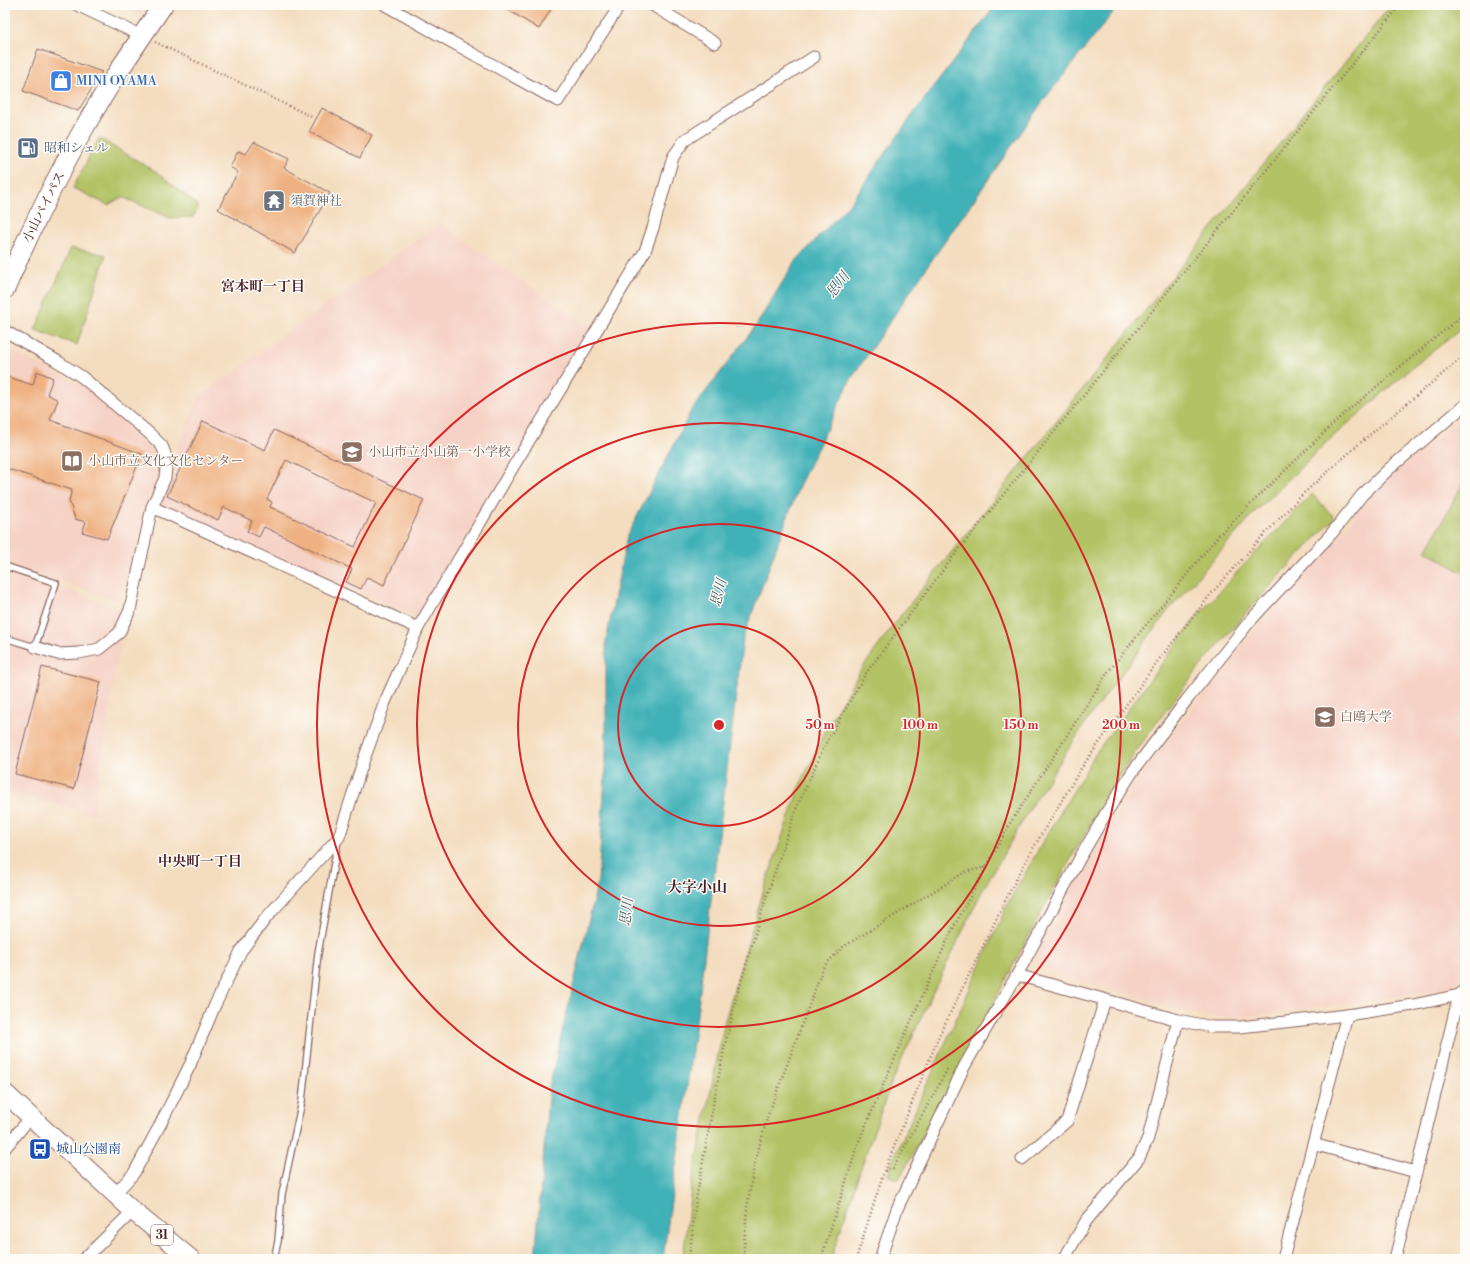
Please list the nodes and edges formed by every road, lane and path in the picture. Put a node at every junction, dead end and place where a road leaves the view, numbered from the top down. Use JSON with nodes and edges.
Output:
{"nodes":[{"id":1,"x":77,"y":5,"type":"edge"},
{"id":2,"x":620,"y":5,"type":"edge"},
{"id":3,"x":652,"y":5,"type":"edge"},
{"id":4,"x":1400,"y":5,"type":"edge"},
{"id":5,"x":389,"y":6,"type":"edge"},
{"id":6,"x":155,"y":8,"type":"edge"},
{"id":7,"x":142,"y":36,"type":"junction"},
{"id":8,"x":715,"y":43,"type":"dead end"},
{"id":9,"x":814,"y":57,"type":"dead end"},
{"id":10,"x":312,"y":117,"type":"dead end"},
{"id":11,"x":5,"y":289,"type":"edge"},
{"id":12,"x":1465,"y":313,"type":"edge"},
{"id":13,"x":5,"y":331,"type":"edge"},
{"id":14,"x":1465,"y":355,"type":"edge"},
{"id":15,"x":1465,"y":405,"type":"edge"},
{"id":16,"x":152,"y":507,"type":"junction"},
{"id":17,"x":5,"y":566,"type":"edge"},
{"id":18,"x":418,"y":628,"type":"junction"},
{"id":19,"x":5,"y":638,"type":"edge"},
{"id":20,"x":35,"y":647,"type":"junction"},
{"id":21,"x":339,"y":837,"type":"junction"},
{"id":22,"x":986,"y":867,"type":"junction"},
{"id":23,"x":1017,"y":975,"type":"junction"},
{"id":24,"x":1462,"y":993,"type":"edge"},
{"id":25,"x":1105,"y":1000,"type":"junction"},
{"id":26,"x":1347,"y":1015,"type":"junction"},
{"id":27,"x":1178,"y":1020,"type":"junction"},
{"id":28,"x":964,"y":1067,"type":"junction"},
{"id":29,"x":5,"y":1094,"type":"edge"},
{"id":30,"x":30,"y":1117,"type":"junction"},
{"id":31,"x":1313,"y":1144,"type":"junction"},
{"id":32,"x":5,"y":1148,"type":"edge"},
{"id":33,"x":1022,"y":1159,"type":"dead end"},
{"id":34,"x":884,"y":1172,"type":"junction"},
{"id":35,"x":1416,"y":1172,"type":"junction"},
{"id":36,"x":115,"y":1194,"type":"junction"},
{"id":37,"x":133,"y":1211,"type":"junction"},
{"id":38,"x":183,"y":1257,"type":"edge"},
{"id":39,"x":84,"y":1259,"type":"edge"},
{"id":40,"x":274,"y":1259,"type":"edge"},
{"id":41,"x":689,"y":1259,"type":"edge"},
{"id":42,"x":743,"y":1259,"type":"edge"},
{"id":43,"x":821,"y":1259,"type":"edge"},
{"id":44,"x":856,"y":1259,"type":"edge"},
{"id":45,"x":880,"y":1259,"type":"edge"},
{"id":46,"x":1064,"y":1259,"type":"edge"},
{"id":47,"x":1283,"y":1259,"type":"edge"},
{"id":48,"x":1395,"y":1259,"type":"edge"}],
"edges":[{"from":1,"to":7,"type":"street"},
{"from":2,"to":5,"type":"street"},
{"from":3,"to":8,"type":"street"},
{"from":4,"to":41,"type":"path"},
{"from":6,"to":7,"type":"highway","name":"小山バイパス"},
{"from":7,"to":10,"type":"path"},
{"from":7,"to":11,"type":"highway","name":"小山バイパス"},
{"from":9,"to":18,"type":"street"},
{"from":12,"to":22,"type":"path"},
{"from":13,"to":16,"type":"street"},
{"from":14,"to":34,"type":"path"},
{"from":15,"to":23,"type":"street"},
{"from":16,"to":18,"type":"street"},
{"from":16,"to":20,"type":"street"},
{"from":17,"to":20,"type":"lane"},
{"from":18,"to":21,"type":"street"},
{"from":19,"to":20,"type":"lane"},
{"from":21,"to":36,"type":"street"},
{"from":21,"to":40,"type":"lane"},
{"from":22,"to":42,"type":"path"},
{"from":22,"to":43,"type":"path"},
{"from":23,"to":25,"type":"street"},
{"from":23,"to":28,"type":"street"},
{"from":24,"to":26,"type":"street"},
{"from":24,"to":35,"type":"street"},
{"from":25,"to":27,"type":"street"},
{"from":25,"to":33,"type":"street"},
{"from":26,"to":27,"type":"street"},
{"from":26,"to":31,"type":"street"},
{"from":27,"to":46,"type":"street"},
{"from":28,"to":34,"type":"path"},
{"from":28,"to":45,"type":"street"},
{"from":29,"to":30,"type":"main road","number":"31"},
{"from":30,"to":32,"type":"street"},
{"from":30,"to":36,"type":"main road","number":"31"},
{"from":31,"to":35,"type":"street"},
{"from":31,"to":47,"type":"street"},
{"from":34,"to":44,"type":"path"},
{"from":35,"to":48,"type":"street"},
{"from":36,"to":37,"type":"main road","number":"31"},
{"from":37,"to":38,"type":"main road","number":"31"},
{"from":37,"to":39,"type":"street"}]}
